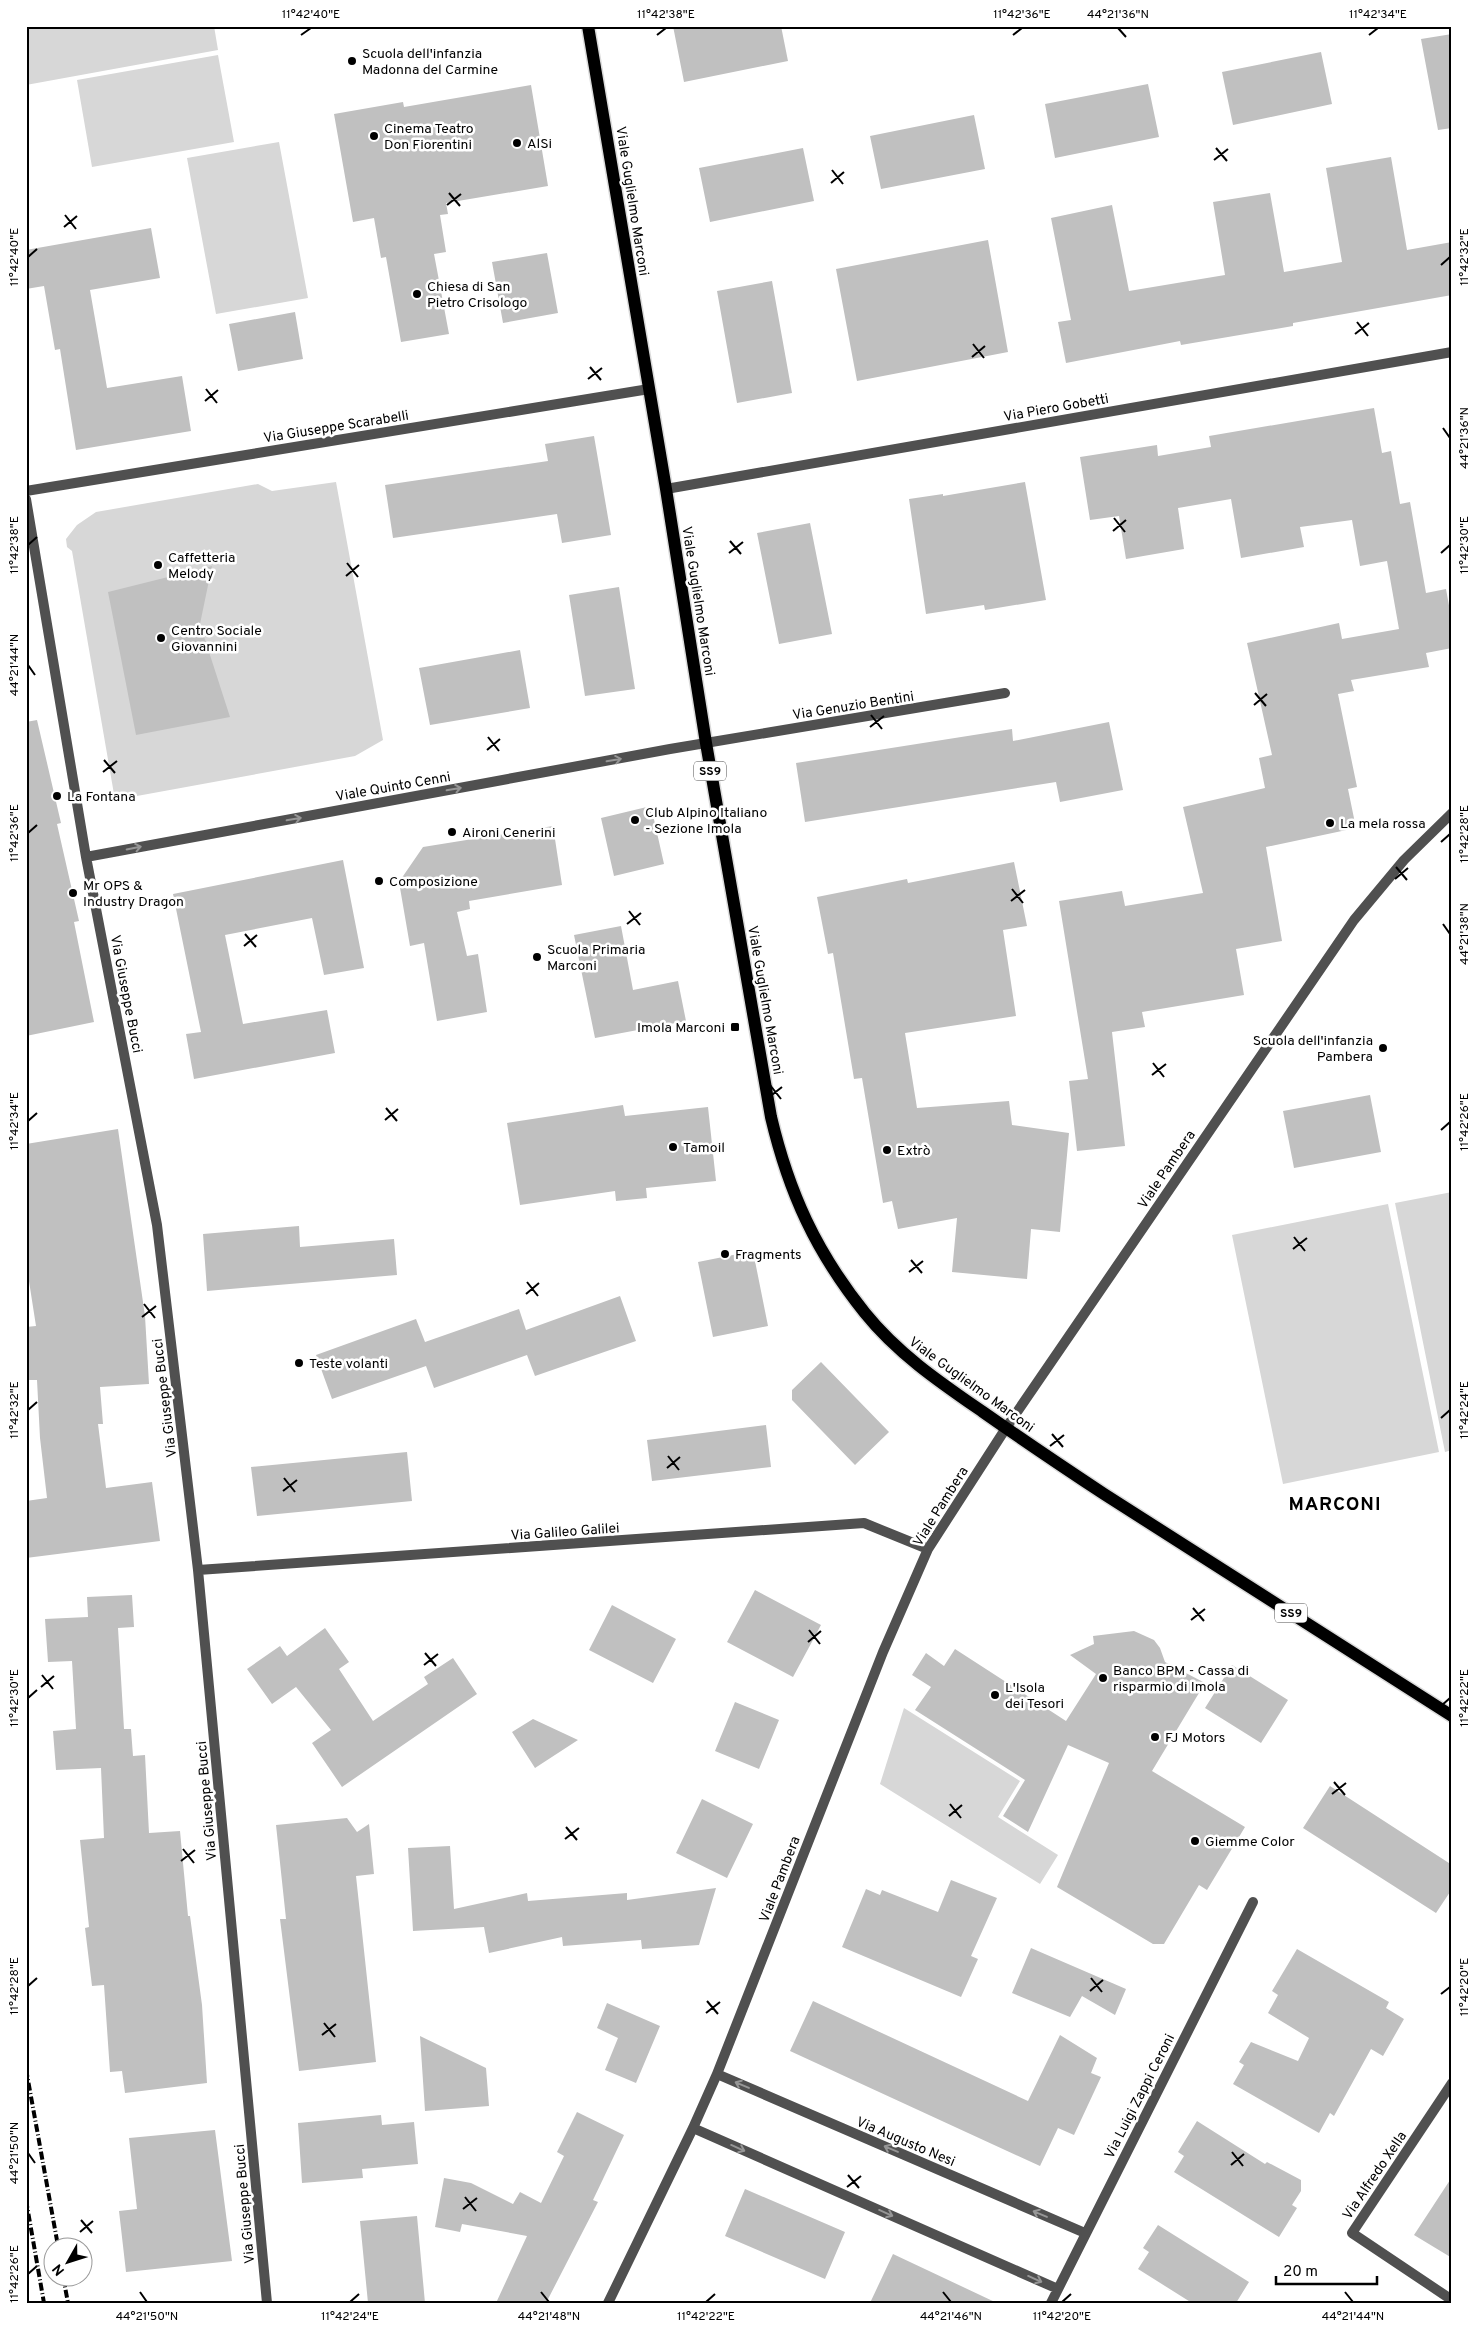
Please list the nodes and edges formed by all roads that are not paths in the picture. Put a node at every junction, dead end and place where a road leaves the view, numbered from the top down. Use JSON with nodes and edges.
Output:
{"nodes":[{"id":1,"x":588,"y":26,"type":"edge"},
{"id":2,"x":1452,"y":352,"type":"edge"},
{"id":3,"x":649,"y":389,"type":"junction"},
{"id":4,"x":666,"y":488,"type":"junction"},
{"id":5,"x":26,"y":491,"type":"edge"},
{"id":6,"x":26,"y":499,"type":"edge"},
{"id":7,"x":1005,"y":694,"type":"dead end"},
{"id":8,"x":706,"y":743,"type":"junction"},
{"id":9,"x":1452,"y":813,"type":"edge"},
{"id":10,"x":86,"y":857,"type":"junction"},
{"id":11,"x":1006,"y":1428,"type":"junction"},
{"id":12,"x":928,"y":1549,"type":"junction"},
{"id":13,"x":198,"y":1570,"type":"junction"},
{"id":14,"x":1452,"y":1716,"type":"edge"},
{"id":15,"x":1253,"y":1902,"type":"dead end"},
{"id":16,"x":717,"y":2074,"type":"junction"},
{"id":17,"x":1452,"y":2083,"type":"edge"},
{"id":18,"x":693,"y":2128,"type":"junction"},
{"id":19,"x":1085,"y":2233,"type":"junction"},
{"id":20,"x":1058,"y":2288,"type":"junction"},
{"id":21,"x":1452,"y":2300,"type":"edge"},
{"id":22,"x":267,"y":2303,"type":"edge"},
{"id":23,"x":608,"y":2303,"type":"edge"},
{"id":24,"x":1051,"y":2303,"type":"edge"}],
"edges":[{"from":1,"to":3,"type":"main road","name":"Viale Guglielmo Marconi","number":"SS9"},
{"from":2,"to":4,"type":"street","name":"Via Piero Gobetti"},
{"from":3,"to":4,"type":"main road","name":"Viale Guglielmo Marconi","number":"SS9"},
{"from":3,"to":5,"type":"street","name":"Via Giuseppe Scarabelli"},
{"from":4,"to":8,"type":"main road","name":"Viale Guglielmo Marconi","number":"SS9"},
{"from":6,"to":10,"type":"street","name":"Via Giuseppe Bucci"},
{"from":7,"to":8,"type":"street","name":"Via Genuzio Bentini"},
{"from":10,"to":8,"type":"street","name":"Viale Quinto Cenni","one_way":true},
{"from":8,"to":11,"type":"main road","name":"Viale Guglielmo Marconi","number":"SS9"},
{"from":9,"to":11,"type":"street","name":"Viale Pambera"},
{"from":10,"to":13,"type":"street","name":"Via Giuseppe Bucci"},
{"from":11,"to":12,"type":"street","name":"Viale Pambera"},
{"from":11,"to":14,"type":"main road","name":"Viale Guglielmo Marconi","number":"SS9"},
{"from":12,"to":13,"type":"street","name":"Via Galileo Galilei"},
{"from":12,"to":16,"type":"street","name":"Viale Pambera"},
{"from":13,"to":22,"type":"street","name":"Via Giuseppe Bucci"},
{"from":15,"to":19,"type":"street","name":"Via Luigi Zappi Ceroni"},
{"from":16,"to":18,"type":"street","name":"Viale Pambera"},
{"from":19,"to":16,"type":"street","name":"Via Augusto Nesi","one_way":true},
{"from":17,"to":21,"type":"street","name":"Via Alfredo Xella"},
{"from":18,"to":20,"type":"street","one_way":true},
{"from":18,"to":23,"type":"street","name":"Viale Pambera"},
{"from":19,"to":20,"type":"street","name":"Via Luigi Zappi Ceroni"},
{"from":20,"to":24,"type":"street","name":"Via Luigi Zappi Ceroni"}]}
